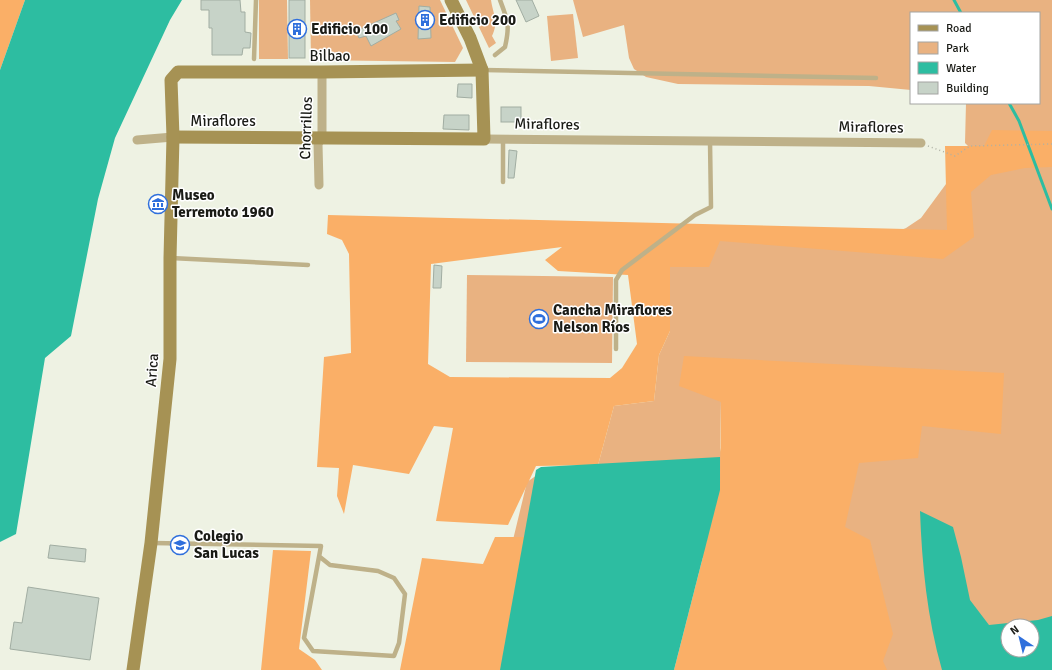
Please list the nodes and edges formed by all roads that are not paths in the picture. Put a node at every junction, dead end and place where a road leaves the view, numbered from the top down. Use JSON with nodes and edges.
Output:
{"nodes":[{"id":1,"x":256,"y":0,"type":"edge"},
{"id":2,"x":451,"y":0,"type":"edge"},
{"id":3,"x":500,"y":0,"type":"edge"},
{"id":4,"x":495,"y":55,"type":"dead end"},
{"id":5,"x":254,"y":59,"type":"dead end"},
{"id":6,"x":482,"y":70,"type":"junction"},
{"id":7,"x":178,"y":72,"type":"joint"},
{"id":8,"x":322,"y":72,"type":"junction"},
{"id":9,"x":876,"y":78,"type":"dead end"},
{"id":10,"x":322,"y":137,"type":"junction"},
{"id":11,"x":173,"y":138,"type":"junction"},
{"id":12,"x":484,"y":139,"type":"junction"},
{"id":13,"x":503,"y":139,"type":"junction"},
{"id":14,"x":138,"y":140,"type":"dead end"},
{"id":15,"x":710,"y":142,"type":"junction"},
{"id":16,"x":921,"y":143,"type":"road end"},
{"id":17,"x":503,"y":182,"type":"dead end"},
{"id":18,"x":319,"y":186,"type":"dead end"},
{"id":19,"x":170,"y":258,"type":"junction"},
{"id":20,"x":308,"y":264,"type":"dead end"},
{"id":21,"x":616,"y":349,"type":"dead end"},
{"id":22,"x":151,"y":543,"type":"junction"},
{"id":23,"x":320,"y":557,"type":"junction"},
{"id":24,"x":133,"y":670,"type":"edge"}],
"edges":[{"from":1,"to":5,"type":"lane"},
{"from":2,"to":6,"type":"main road"},
{"from":3,"to":4,"type":"lane"},
{"from":6,"to":8,"type":"main road","name":"Bilbao"},
{"from":6,"to":9,"type":"lane"},
{"from":6,"to":12,"type":"main road"},
{"from":7,"to":8,"type":"main road","name":"Bilbao"},
{"from":7,"to":11,"type":"main road","name":"Arica"},
{"from":8,"to":10,"type":"street","name":"Chorrillos"},
{"from":10,"to":11,"type":"main road","name":"Miraflores"},
{"from":10,"to":12,"type":"main road","name":"Miraflores"},
{"from":10,"to":18,"type":"street","name":"Chorrillos"},
{"from":11,"to":14,"type":"street"},
{"from":11,"to":19,"type":"main road","name":"Arica"},
{"from":12,"to":13,"type":"street","name":"Miraflores"},
{"from":13,"to":15,"type":"street","name":"Miraflores"},
{"from":13,"to":17,"type":"lane"},
{"from":15,"to":16,"type":"street","name":"Miraflores"},
{"from":15,"to":21,"type":"lane"},
{"from":19,"to":20,"type":"lane"},
{"from":19,"to":22,"type":"main road","name":"Arica"},
{"from":22,"to":23,"type":"lane"},
{"from":22,"to":24,"type":"main road","name":"Arica"},
{"from":23,"to":23,"type":"lane"}]}
